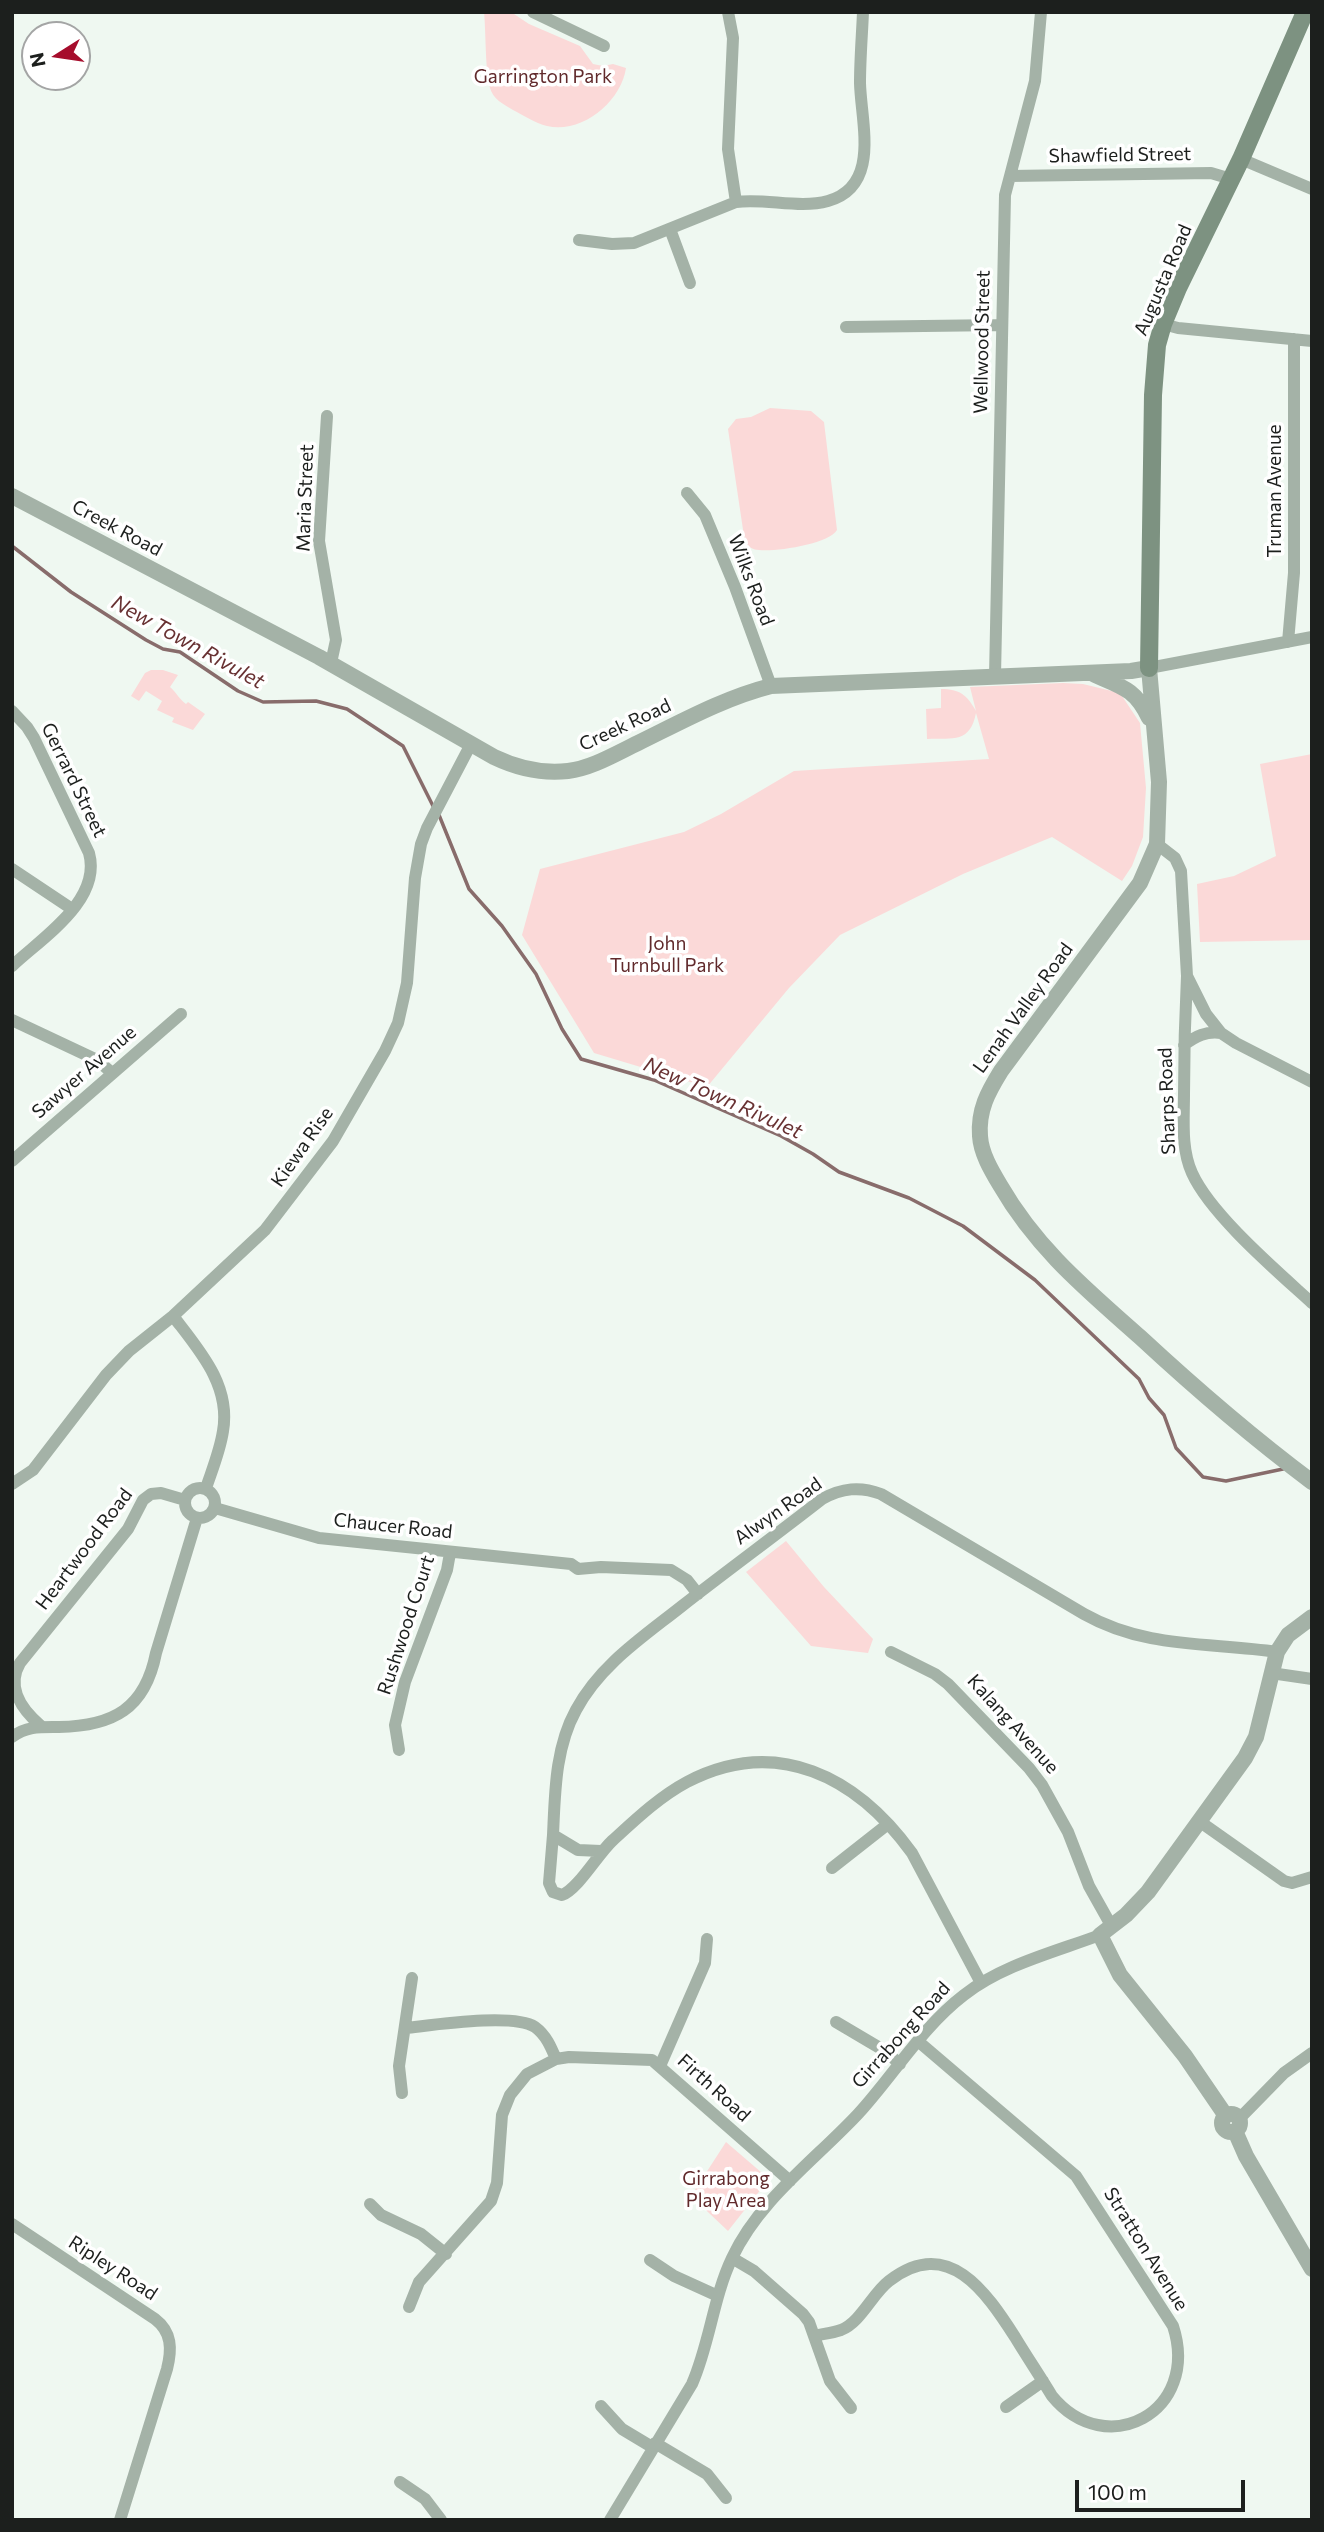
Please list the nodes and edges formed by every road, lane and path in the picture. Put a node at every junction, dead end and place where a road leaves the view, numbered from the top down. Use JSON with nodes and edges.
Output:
{"nodes":[{"id":1,"x":533,"y":12,"type":"edge"},
{"id":2,"x":728,"y":12,"type":"edge"},
{"id":3,"x":863,"y":12,"type":"edge"},
{"id":4,"x":1041,"y":12,"type":"edge"},
{"id":5,"x":1305,"y":12,"type":"edge"},
{"id":6,"x":604,"y":46,"type":"dead end"},
{"id":7,"x":1241,"y":159,"type":"junction"},
{"id":8,"x":1010,"y":176,"type":"junction"},
{"id":9,"x":1231,"y":179,"type":"junction"},
{"id":10,"x":1312,"y":189,"type":"edge"},
{"id":11,"x":736,"y":202,"type":"junction"},
{"id":12,"x":670,"y":229,"type":"junction"},
{"id":13,"x":579,"y":240,"type":"dead end"},
{"id":14,"x":690,"y":284,"type":"dead end"},
{"id":15,"x":1163,"y":324,"type":"junction"},
{"id":16,"x":1002,"y":326,"type":"junction"},
{"id":17,"x":846,"y":327,"type":"dead end"},
{"id":18,"x":1294,"y":340,"type":"junction"},
{"id":19,"x":1312,"y":341,"type":"edge"},
{"id":20,"x":327,"y":416,"type":"dead end"},
{"id":21,"x":687,"y":493,"type":"dead end"},
{"id":22,"x":12,"y":496,"type":"edge"},
{"id":23,"x":1312,"y":637,"type":"edge"},
{"id":24,"x":1288,"y":642,"type":"junction"},
{"id":25,"x":331,"y":663,"type":"junction"},
{"id":26,"x":1149,"y":668,"type":"junction"},
{"id":27,"x":1087,"y":672,"type":"junction"},
{"id":28,"x":995,"y":676,"type":"junction"},
{"id":29,"x":771,"y":687,"type":"junction"},
{"id":30,"x":12,"y":711,"type":"edge"},
{"id":31,"x":1154,"y":730,"type":"junction"},
{"id":32,"x":471,"y":744,"type":"junction"},
{"id":33,"x":1157,"y":844,"type":"junction"},
{"id":34,"x":12,"y":869,"type":"edge"},
{"id":35,"x":72,"y":909,"type":"junction"},
{"id":36,"x":12,"y":966,"type":"edge"},
{"id":37,"x":1187,"y":976,"type":"junction"},
{"id":38,"x":181,"y":1014,"type":"dead end"},
{"id":39,"x":12,"y":1020,"type":"edge"},
{"id":40,"x":1221,"y":1033,"type":"junction"},
{"id":41,"x":1184,"y":1045,"type":"junction"},
{"id":42,"x":111,"y":1072,"type":"junction"},
{"id":43,"x":1312,"y":1083,"type":"edge"},
{"id":44,"x":12,"y":1161,"type":"edge"},
{"id":45,"x":1312,"y":1303,"type":"edge"},
{"id":46,"x":173,"y":1315,"type":"junction"},
{"id":47,"x":1312,"y":1482,"type":"edge"},
{"id":48,"x":12,"y":1484,"type":"edge"},
{"id":49,"x":206,"y":1488,"type":"junction"},
{"id":50,"x":185,"y":1500,"type":"junction"},
{"id":51,"x":215,"y":1508,"type":"junction"},
{"id":52,"x":197,"y":1518,"type":"junction"},
{"id":53,"x":450,"y":1553,"type":"junction"},
{"id":54,"x":698,"y":1594,"type":"junction"},
{"id":55,"x":1312,"y":1617,"type":"edge"},
{"id":56,"x":1277,"y":1651,"type":"junction"},
{"id":57,"x":891,"y":1652,"type":"dead end"},
{"id":58,"x":1272,"y":1673,"type":"junction"},
{"id":59,"x":1312,"y":1679,"type":"edge"},
{"id":60,"x":41,"y":1726,"type":"junction"},
{"id":61,"x":12,"y":1737,"type":"edge"},
{"id":62,"x":399,"y":1750,"type":"dead end"},
{"id":63,"x":1199,"y":1821,"type":"junction"},
{"id":64,"x":888,"y":1824,"type":"junction"},
{"id":65,"x":553,"y":1835,"type":"junction"},
{"id":66,"x":601,"y":1851,"type":"junction"},
{"id":67,"x":832,"y":1868,"type":"dead end"},
{"id":68,"x":1312,"y":1877,"type":"edge"},
{"id":69,"x":1106,"y":1931,"type":"junction"},
{"id":70,"x":707,"y":1939,"type":"dead end"},
{"id":71,"x":412,"y":1978,"type":"dead end"},
{"id":72,"x":981,"y":1983,"type":"junction"},
{"id":73,"x":836,"y":2022,"type":"dead end"},
{"id":74,"x":406,"y":2028,"type":"junction"},
{"id":75,"x":919,"y":2042,"type":"junction"},
{"id":76,"x":1312,"y":2053,"type":"edge"},
{"id":77,"x":556,"y":2059,"type":"junction"},
{"id":78,"x":900,"y":2064,"type":"junction"},
{"id":79,"x":660,"y":2066,"type":"junction"},
{"id":80,"x":402,"y":2093,"type":"dead end"},
{"id":81,"x":1233,"y":2122,"type":"junction"},
{"id":82,"x":790,"y":2181,"type":"junction"},
{"id":83,"x":370,"y":2204,"type":"dead end"},
{"id":84,"x":12,"y":2224,"type":"edge"},
{"id":85,"x":446,"y":2254,"type":"junction"},
{"id":86,"x":732,"y":2258,"type":"junction"},
{"id":87,"x":650,"y":2260,"type":"dead end"},
{"id":88,"x":1312,"y":2269,"type":"edge"},
{"id":89,"x":718,"y":2295,"type":"junction"},
{"id":90,"x":410,"y":2307,"type":"dead end"},
{"id":91,"x":814,"y":2336,"type":"junction"},
{"id":92,"x":1042,"y":2381,"type":"junction"},
{"id":93,"x":601,"y":2406,"type":"dead end"},
{"id":94,"x":1006,"y":2407,"type":"dead end"},
{"id":95,"x":851,"y":2408,"type":"dead end"},
{"id":96,"x":653,"y":2445,"type":"junction"},
{"id":97,"x":400,"y":2482,"type":"dead end"},
{"id":98,"x":726,"y":2498,"type":"dead end"},
{"id":99,"x":120,"y":2520,"type":"edge"},
{"id":100,"x":441,"y":2520,"type":"edge"},
{"id":101,"x":610,"y":2520,"type":"edge"}],
"edges":[{"from":1,"to":6,"type":"street"},
{"from":2,"to":11,"type":"street"},
{"from":3,"to":11,"type":"street"},
{"from":4,"to":8,"type":"street","name":"Wellwood Street"},
{"from":5,"to":7,"type":"main road","name":"Augusta Road"},
{"from":7,"to":9,"type":"main road","name":"Augusta Road"},
{"from":7,"to":10,"type":"street"},
{"from":8,"to":9,"type":"street","name":"Shawfield Street"},
{"from":8,"to":16,"type":"street","name":"Wellwood Street"},
{"from":9,"to":15,"type":"main road","name":"Augusta Road"},
{"from":11,"to":12,"type":"street"},
{"from":12,"to":13,"type":"street"},
{"from":12,"to":14,"type":"street"},
{"from":15,"to":18,"type":"street"},
{"from":15,"to":26,"type":"main road","name":"Augusta Road"},
{"from":16,"to":17,"type":"street"},
{"from":16,"to":28,"type":"street","name":"Wellwood Street"},
{"from":18,"to":19,"type":"street"},
{"from":18,"to":24,"type":"street","name":"Truman Avenue"},
{"from":20,"to":25,"type":"street","name":"Maria Street"},
{"from":21,"to":29,"type":"street","name":"Wilks Road"},
{"from":22,"to":25,"type":"street","name":"Creek Road"},
{"from":23,"to":24,"type":"street"},
{"from":24,"to":26,"type":"street"},
{"from":25,"to":32,"type":"street","name":"Creek Road"},
{"from":26,"to":27,"type":"street","name":"Creek Road"},
{"from":26,"to":31,"type":"street","name":"Lenah Valley Road"},
{"from":27,"to":28,"type":"street","name":"Creek Road"},
{"from":27,"to":31,"type":"street","name":"Lenah Valley Road"},
{"from":28,"to":29,"type":"street","name":"Creek Road"},
{"from":29,"to":32,"type":"street","name":"Creek Road"},
{"from":30,"to":35,"type":"street","name":"Gerrard Street"},
{"from":31,"to":33,"type":"street","name":"Lenah Valley Road"},
{"from":32,"to":46,"type":"street","name":"Kiewa Rise"},
{"from":33,"to":37,"type":"street","name":"Sharps Road"},
{"from":33,"to":47,"type":"street","name":"Lenah Valley Road"},
{"from":34,"to":35,"type":"street"},
{"from":35,"to":36,"type":"street","name":"Gerrard Street"},
{"from":37,"to":40,"type":"street"},
{"from":37,"to":41,"type":"street","name":"Sharps Road"},
{"from":38,"to":42,"type":"street","name":"Sawyer Avenue"},
{"from":39,"to":42,"type":"street"},
{"from":40,"to":41,"type":"street"},
{"from":40,"to":43,"type":"street"},
{"from":41,"to":45,"type":"street","name":"Sharps Road"},
{"from":42,"to":44,"type":"street","name":"Sawyer Avenue"},
{"from":46,"to":48,"type":"street","name":"Kiewa Rise"},
{"from":46,"to":49,"type":"street"},
{"from":49,"to":50,"type":"street"},
{"from":49,"to":51,"type":"street"},
{"from":50,"to":52,"type":"street"},
{"from":50,"to":60,"type":"street","name":"Heartwood Road"},
{"from":51,"to":52,"type":"street"},
{"from":51,"to":53,"type":"street","name":"Chaucer Road"},
{"from":52,"to":60,"type":"street"},
{"from":53,"to":54,"type":"street","name":"Chaucer Road"},
{"from":53,"to":62,"type":"street","name":"Rushwood Court"},
{"from":54,"to":56,"type":"street","name":"Alwyn Road"},
{"from":54,"to":65,"type":"street","name":"Alwyn Road"},
{"from":55,"to":56,"type":"street","name":"Girrabong Road"},
{"from":56,"to":58,"type":"street","name":"Girrabong Road"},
{"from":57,"to":69,"type":"street","name":"Kalang Avenue"},
{"from":58,"to":59,"type":"street"},
{"from":58,"to":63,"type":"street","name":"Girrabong Road"},
{"from":60,"to":61,"type":"street"},
{"from":63,"to":68,"type":"street"},
{"from":63,"to":69,"type":"street","name":"Girrabong Road"},
{"from":64,"to":66,"type":"street"},
{"from":64,"to":67,"type":"street"},
{"from":64,"to":72,"type":"street"},
{"from":65,"to":66,"type":"street"},
{"from":65,"to":66,"type":"street","name":"Alwyn Road"},
{"from":69,"to":72,"type":"street","name":"Girrabong Road"},
{"from":69,"to":81,"type":"street","name":"Kalang Avenue"},
{"from":70,"to":79,"type":"street"},
{"from":71,"to":74,"type":"street"},
{"from":72,"to":75,"type":"street","name":"Girrabong Road"},
{"from":73,"to":78,"type":"street"},
{"from":74,"to":77,"type":"street"},
{"from":74,"to":80,"type":"street"},
{"from":75,"to":78,"type":"street","name":"Girrabong Road"},
{"from":75,"to":92,"type":"street","name":"Stratton Avenue"},
{"from":76,"to":81,"type":"street"},
{"from":77,"to":79,"type":"street","name":"Firth Road"},
{"from":77,"to":85,"type":"street"},
{"from":78,"to":82,"type":"street","name":"Girrabong Road"},
{"from":79,"to":82,"type":"street","name":"Firth Road"},
{"from":81,"to":88,"type":"street","name":"Kalang Avenue"},
{"from":82,"to":86,"type":"street","name":"Girrabong Road"},
{"from":83,"to":85,"type":"street"},
{"from":84,"to":99,"type":"street","name":"Ripley Road"},
{"from":85,"to":90,"type":"street"},
{"from":86,"to":89,"type":"street","name":"Girrabong Road"},
{"from":86,"to":91,"type":"street"},
{"from":87,"to":89,"type":"street"},
{"from":89,"to":96,"type":"street","name":"Girrabong Road"},
{"from":91,"to":92,"type":"street","name":"Stratton Avenue"},
{"from":91,"to":95,"type":"street"},
{"from":92,"to":94,"type":"street"},
{"from":93,"to":96,"type":"street"},
{"from":96,"to":98,"type":"street"},
{"from":96,"to":101,"type":"street","name":"Girrabong Road"},
{"from":97,"to":100,"type":"street"}]}
